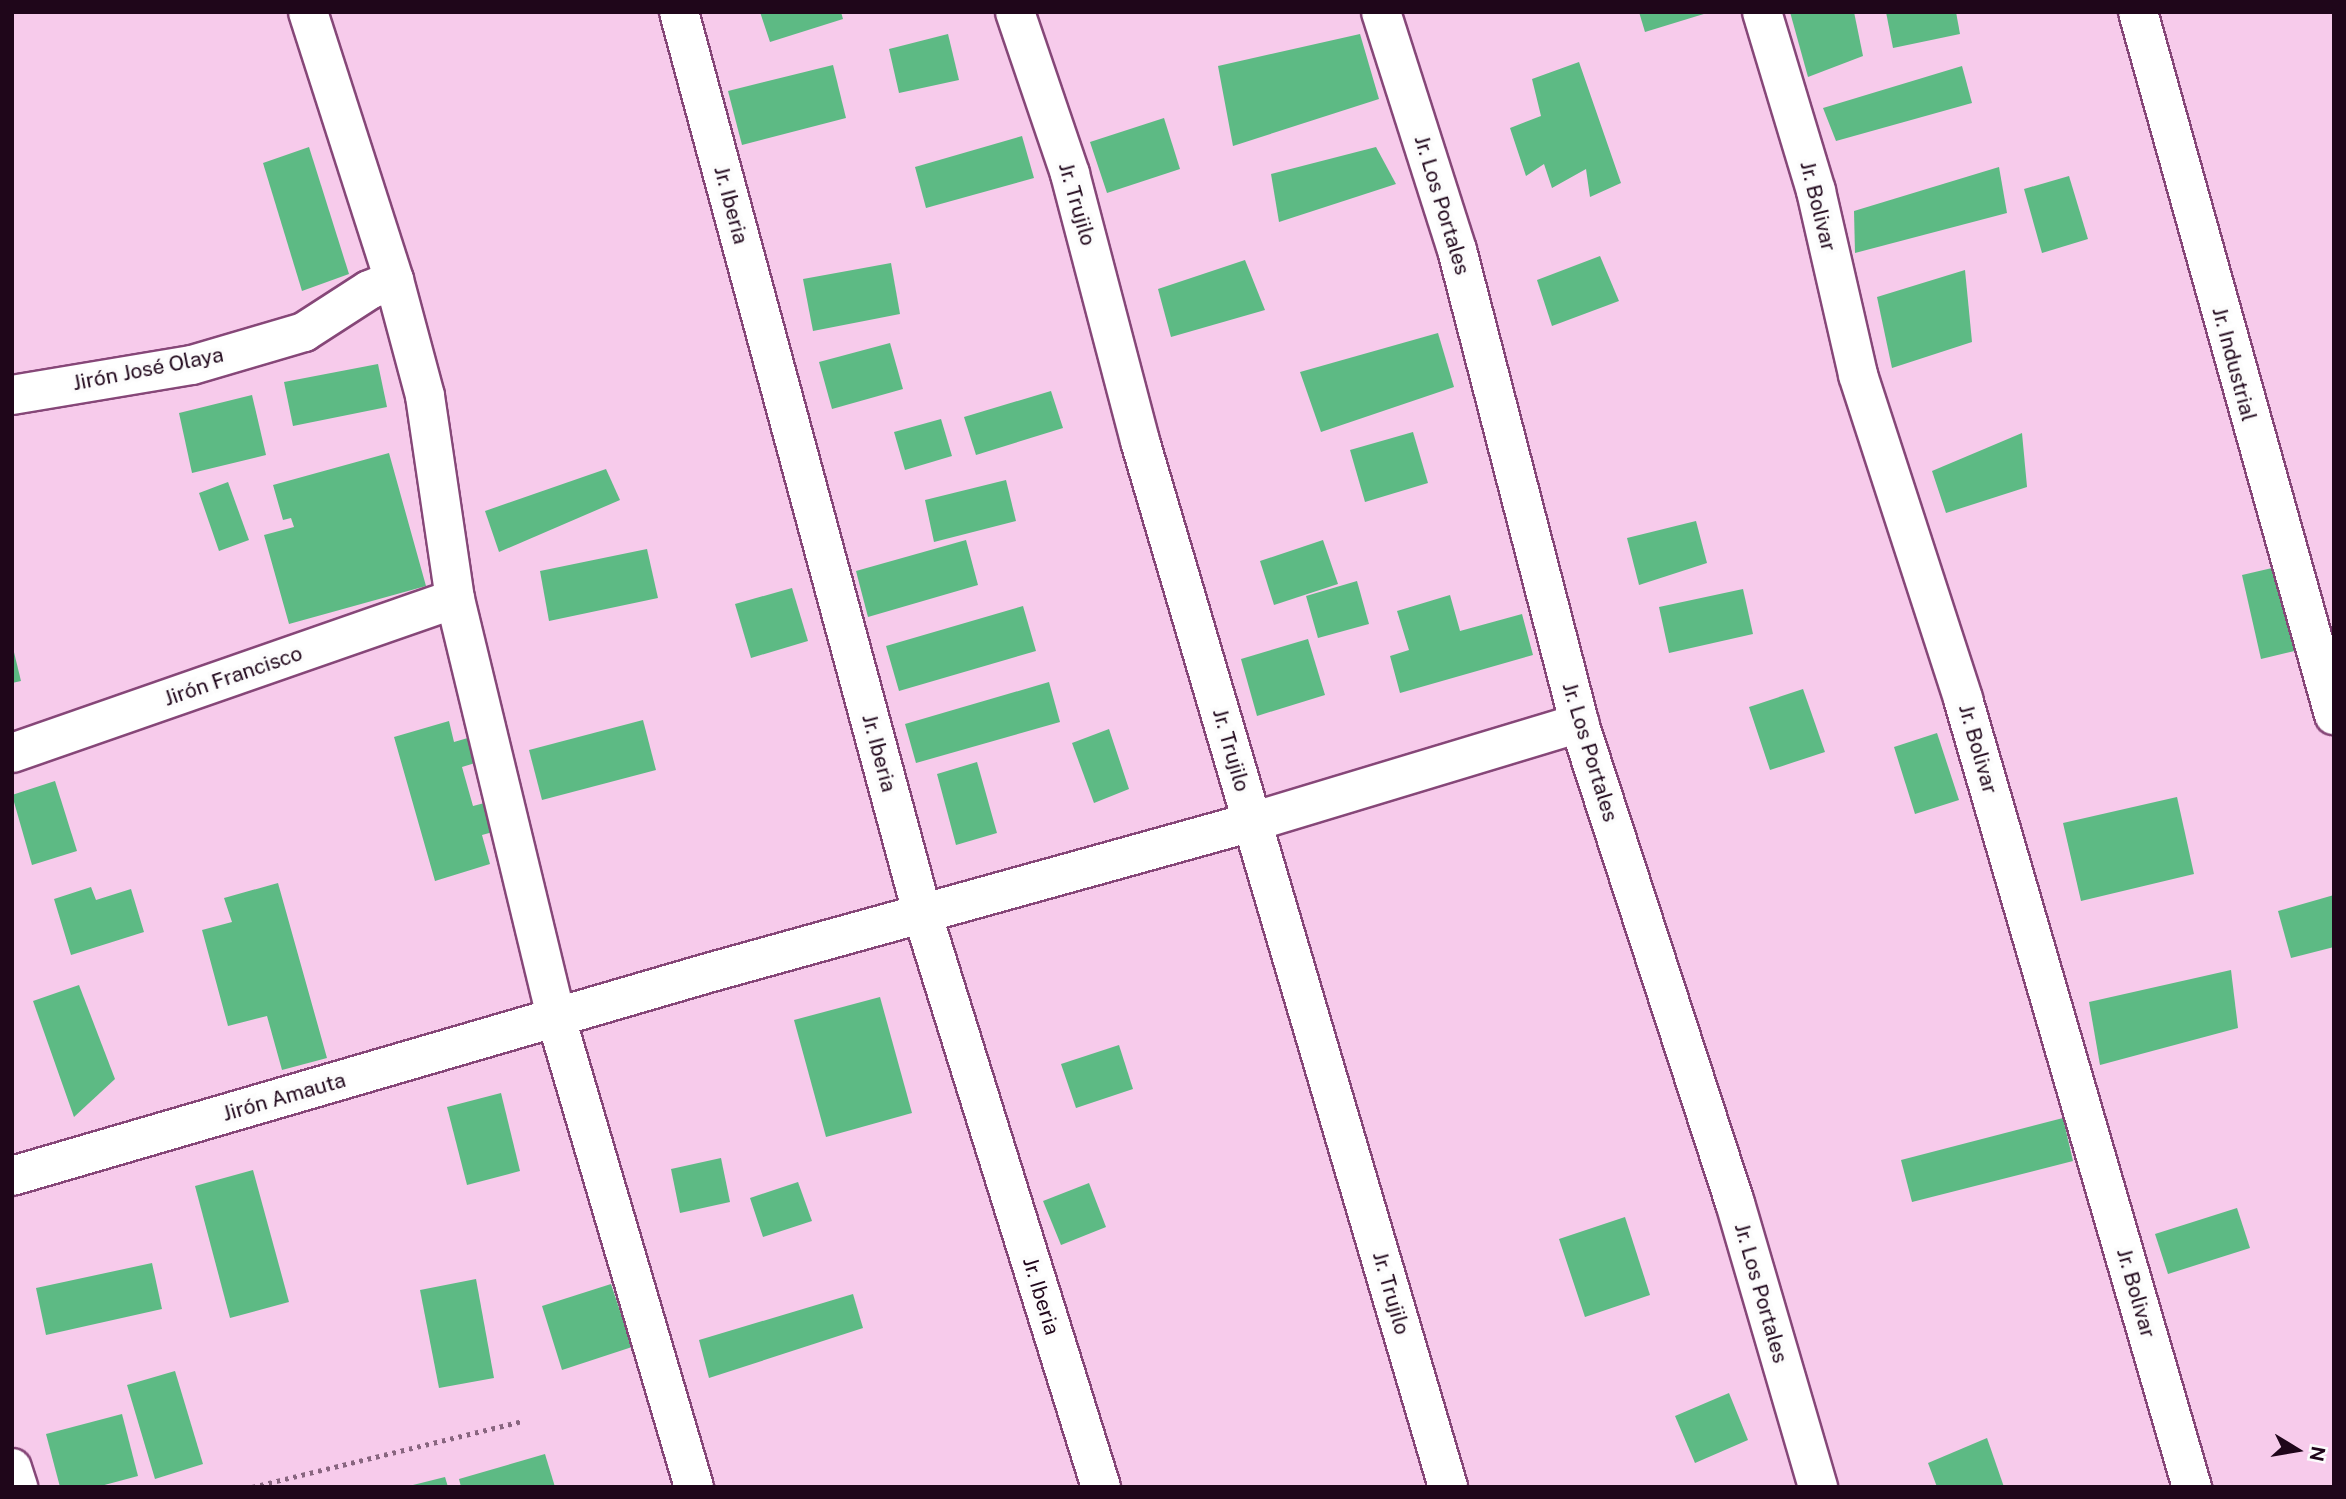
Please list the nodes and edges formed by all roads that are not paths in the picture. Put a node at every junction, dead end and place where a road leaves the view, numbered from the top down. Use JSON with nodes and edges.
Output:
{"nodes":[{"id":1,"x":308,"y":12,"type":"edge"},
{"id":2,"x":678,"y":12,"type":"edge"},
{"id":3,"x":1015,"y":12,"type":"edge"},
{"id":4,"x":1381,"y":12,"type":"edge"},
{"id":5,"x":1762,"y":12,"type":"edge"},
{"id":6,"x":2138,"y":12,"type":"edge"},
{"id":7,"x":394,"y":280,"type":"junction"},
{"id":8,"x":12,"y":395,"type":"edge"},
{"id":9,"x":455,"y":599,"type":"junction"},
{"id":10,"x":2334,"y":715,"type":"edge"},
{"id":11,"x":1579,"y":723,"type":"junction"},
{"id":12,"x":12,"y":753,"type":"edge"},
{"id":13,"x":1252,"y":822,"type":"junction"},
{"id":14,"x":923,"y":916,"type":"junction"},
{"id":15,"x":556,"y":1018,"type":"junction"},
{"id":16,"x":12,"y":1176,"type":"edge"},
{"id":17,"x":12,"y":1468,"type":"edge"},
{"id":18,"x":18,"y":1487,"type":"edge"},
{"id":19,"x":694,"y":1487,"type":"edge"},
{"id":20,"x":1101,"y":1487,"type":"edge"},
{"id":21,"x":1448,"y":1487,"type":"edge"},
{"id":22,"x":1818,"y":1487,"type":"edge"},
{"id":23,"x":2192,"y":1487,"type":"edge"}],
"edges":[{"from":1,"to":7,"type":"street"},
{"from":2,"to":14,"type":"street","name":"Jr. Iberia"},
{"from":3,"to":13,"type":"street","name":"Jr. Trujilo"},
{"from":4,"to":11,"type":"street","name":"Jr. Los Portales"},
{"from":5,"to":23,"type":"street","name":"Jr. Bolivar"},
{"from":6,"to":10,"type":"street","name":"Jr. Industrial"},
{"from":7,"to":8,"type":"street","name":"Jirón José Olaya"},
{"from":7,"to":9,"type":"street"},
{"from":9,"to":12,"type":"street","name":"Jirón Francisco"},
{"from":9,"to":15,"type":"street"},
{"from":11,"to":13,"type":"street","name":"Jirón Amauta"},
{"from":11,"to":22,"type":"street","name":"Jr. Los Portales"},
{"from":13,"to":14,"type":"street","name":"Jirón Amauta"},
{"from":13,"to":21,"type":"street","name":"Jr. Trujilo"},
{"from":14,"to":15,"type":"street","name":"Jirón Amauta"},
{"from":14,"to":20,"type":"street","name":"Jr. Iberia"},
{"from":15,"to":16,"type":"street","name":"Jirón Amauta"},
{"from":15,"to":19,"type":"street"},
{"from":17,"to":18,"type":"street"}]}
